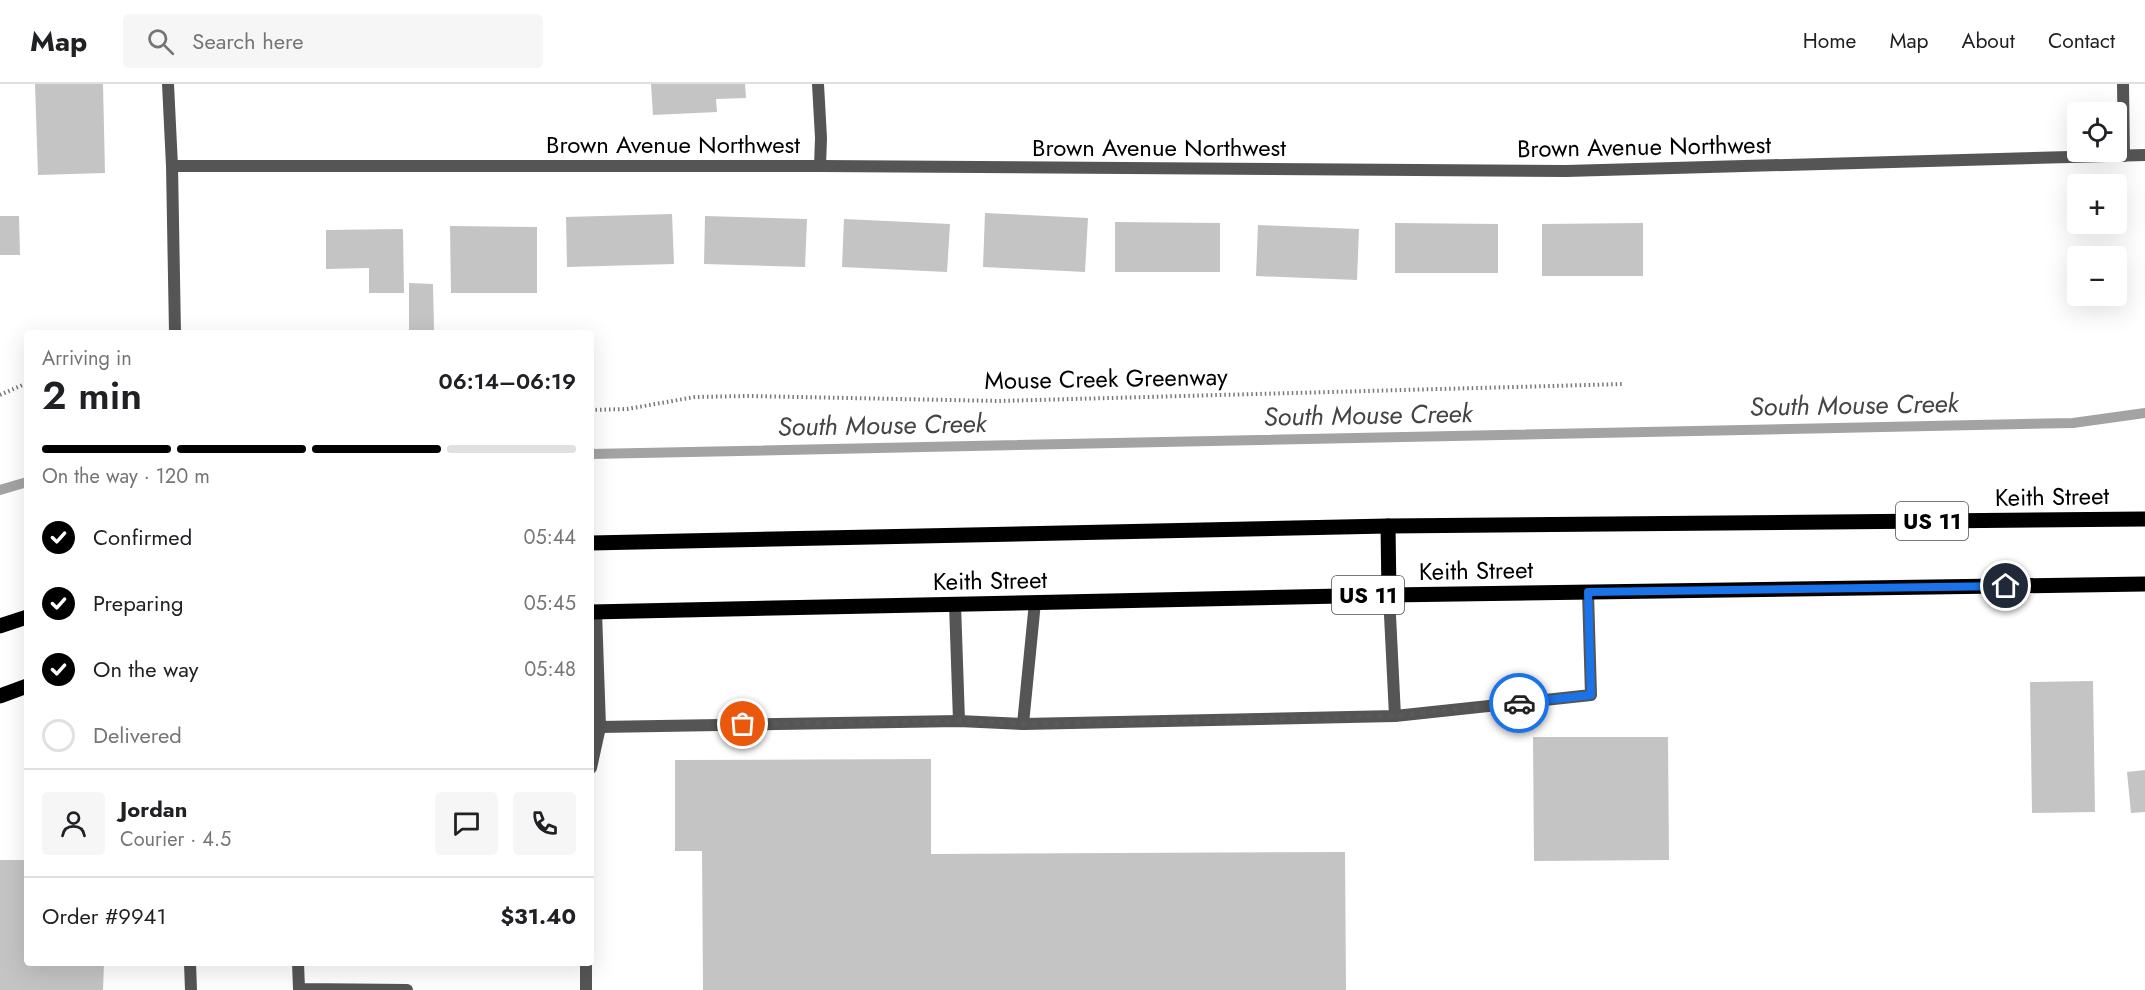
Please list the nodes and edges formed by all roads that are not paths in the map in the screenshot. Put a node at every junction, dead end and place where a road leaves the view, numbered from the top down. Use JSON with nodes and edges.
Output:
{"nodes":[{"id":1,"x":168,"y":84,"type":"edge"},
{"id":2,"x":818,"y":84,"type":"edge"},
{"id":3,"x":2123,"y":84,"type":"edge"},
{"id":4,"x":2123,"y":102,"type":"edge"},
{"id":5,"x":2145,"y":155,"type":"edge"},
{"id":6,"x":2127,"y":156,"type":"edge"},
{"id":7,"x":2067,"y":158,"type":"edge"},
{"id":8,"x":172,"y":166,"type":"junction"},
{"id":9,"x":820,"y":166,"type":"junction"},
{"id":10,"x":175,"y":330,"type":"edge"},
{"id":11,"x":2145,"y":519,"type":"edge"},
{"id":12,"x":1388,"y":526,"type":"junction"},
{"id":13,"x":594,"y":543,"type":"edge"},
{"id":14,"x":2145,"y":584,"type":"edge"},
{"id":15,"x":1588,"y":592,"type":"junction"},
{"id":16,"x":1389,"y":595,"type":"junction"},
{"id":17,"x":1035,"y":602,"type":"junction"},
{"id":18,"x":955,"y":604,"type":"junction"},
{"id":19,"x":594,"y":612,"type":"edge"},
{"id":20,"x":24,"y":618,"type":"edge"},
{"id":21,"x":0,"y":626,"type":"edge"},
{"id":22,"x":24,"y":687,"type":"edge"},
{"id":23,"x":0,"y":696,"type":"edge"},
{"id":24,"x":1395,"y":716,"type":"junction"},
{"id":25,"x":959,"y":721,"type":"junction"},
{"id":26,"x":1023,"y":724,"type":"junction"},
{"id":27,"x":595,"y":727,"type":"edge"},
{"id":28,"x":190,"y":966,"type":"edge"},
{"id":29,"x":298,"y":966,"type":"edge"},
{"id":30,"x":586,"y":966,"type":"edge"},
{"id":31,"x":191,"y":990,"type":"edge"},
{"id":32,"x":407,"y":990,"type":"edge"},
{"id":33,"x":586,"y":990,"type":"edge"}],
"edges":[{"from":1,"to":8,"type":"street"},
{"from":2,"to":9,"type":"street"},
{"from":3,"to":4,"type":"street"},
{"from":5,"to":6,"type":"street","name":"Brown Avenue Northwest"},
{"from":7,"to":9,"type":"street","name":"Brown Avenue Northwest"},
{"from":8,"to":9,"type":"street","name":"Brown Avenue Northwest"},
{"from":8,"to":10,"type":"street"},
{"from":11,"to":12,"type":"main road","name":"Keith Street","number":"US 11"},
{"from":12,"to":13,"type":"main road","name":"Keith Street","number":"US 11"},
{"from":12,"to":16,"type":"main road"},
{"from":14,"to":15,"type":"main road","name":"Keith Street","number":"US 11"},
{"from":15,"to":16,"type":"main road","name":"Keith Street","number":"US 11"},
{"from":15,"to":24,"type":"street"},
{"from":16,"to":17,"type":"main road","name":"Keith Street","number":"US 11"},
{"from":16,"to":24,"type":"street"},
{"from":17,"to":18,"type":"main road","name":"Keith Street","number":"US 11"},
{"from":17,"to":26,"type":"street"},
{"from":18,"to":19,"type":"main road","name":"Keith Street","number":"US 11"},
{"from":18,"to":25,"type":"street"},
{"from":19,"to":27,"type":"street"},
{"from":20,"to":21,"type":"main road"},
{"from":22,"to":23,"type":"main road"},
{"from":24,"to":26,"type":"street"},
{"from":25,"to":26,"type":"street"},
{"from":25,"to":27,"type":"street"},
{"from":28,"to":31,"type":"street"},
{"from":29,"to":32,"type":"street"},
{"from":30,"to":33,"type":"street"}]}
